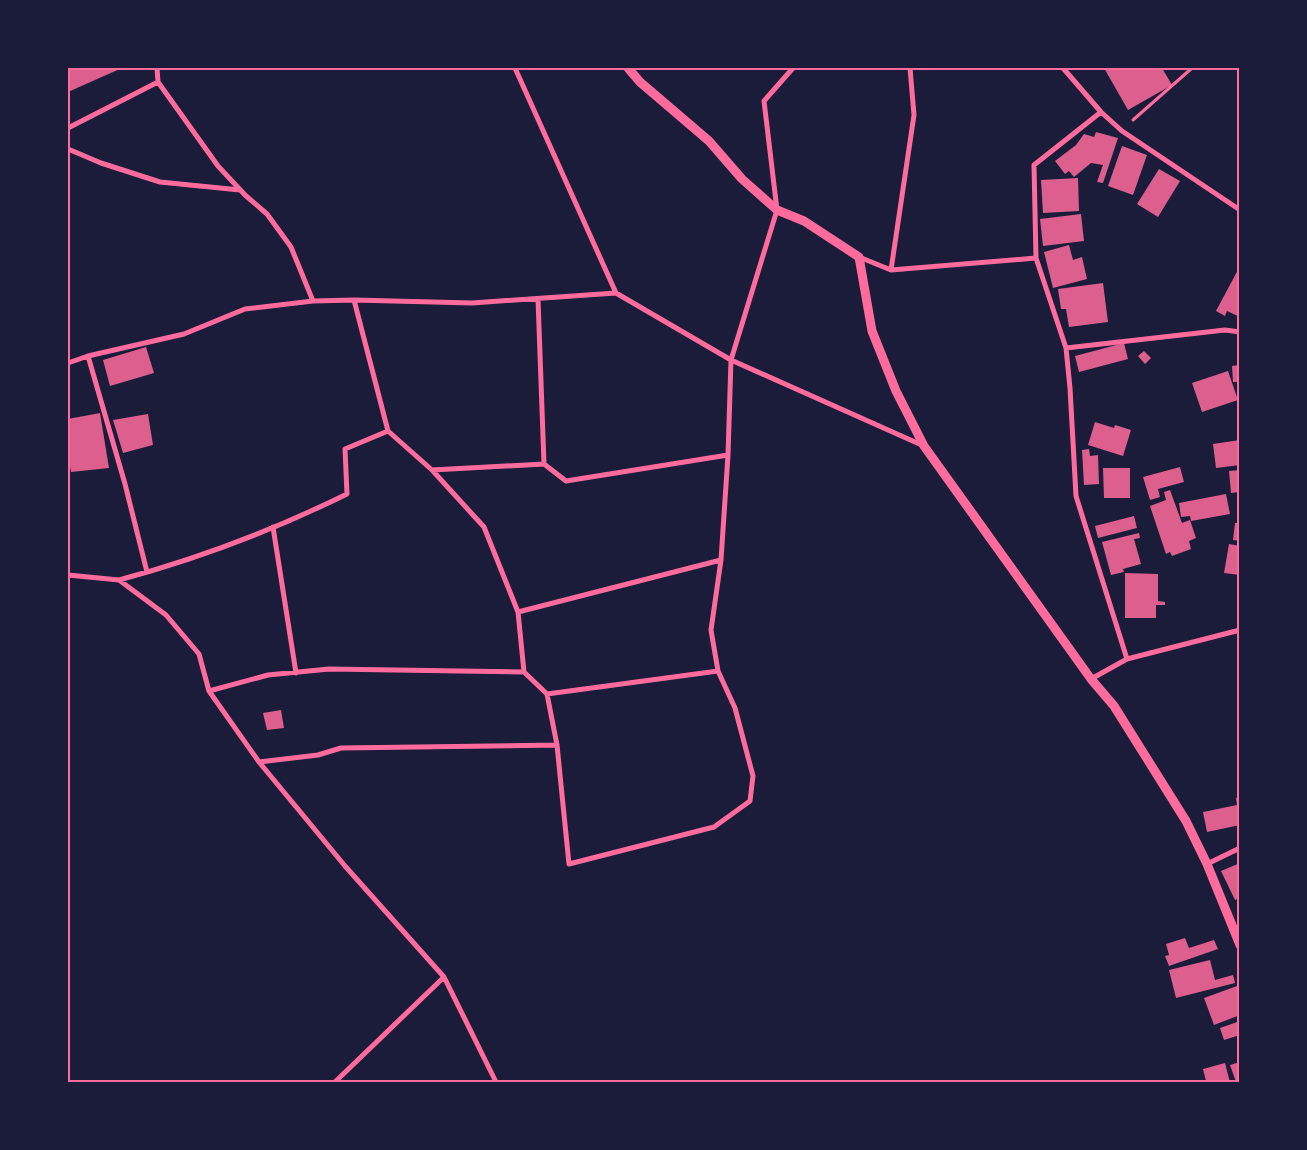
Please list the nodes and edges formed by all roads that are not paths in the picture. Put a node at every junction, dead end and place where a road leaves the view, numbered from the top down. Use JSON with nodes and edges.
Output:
{"nodes":[{"id":1,"x":157,"y":68,"type":"edge"},
{"id":2,"x":515,"y":68,"type":"edge"},
{"id":3,"x":628,"y":68,"type":"edge"},
{"id":4,"x":793,"y":68,"type":"edge"},
{"id":5,"x":910,"y":68,"type":"edge"},
{"id":6,"x":1064,"y":68,"type":"edge"},
{"id":7,"x":158,"y":82,"type":"junction"},
{"id":8,"x":1101,"y":112,"type":"junction"},
{"id":9,"x":68,"y":128,"type":"edge"},
{"id":10,"x":68,"y":149,"type":"edge"},
{"id":11,"x":240,"y":190,"type":"junction"},
{"id":12,"x":777,"y":210,"type":"junction"},
{"id":13,"x":1240,"y":210,"type":"edge"},
{"id":14,"x":858,"y":257,"type":"junction"},
{"id":15,"x":1036,"y":258,"type":"junction"},
{"id":16,"x":891,"y":270,"type":"junction"},
{"id":17,"x":616,"y":293,"type":"junction"},
{"id":18,"x":538,"y":299,"type":"junction"},
{"id":19,"x":354,"y":300,"type":"junction"},
{"id":20,"x":312,"y":301,"type":"junction"},
{"id":21,"x":1240,"y":332,"type":"edge"},
{"id":22,"x":1066,"y":348,"type":"junction"},
{"id":23,"x":88,"y":356,"type":"junction"},
{"id":24,"x":731,"y":360,"type":"junction"},
{"id":25,"x":68,"y":363,"type":"edge"},
{"id":26,"x":388,"y":431,"type":"junction"},
{"id":27,"x":924,"y":446,"type":"junction"},
{"id":28,"x":728,"y":455,"type":"junction"},
{"id":29,"x":544,"y":464,"type":"junction"},
{"id":30,"x":432,"y":470,"type":"junction"},
{"id":31,"x":273,"y":527,"type":"junction"},
{"id":32,"x":720,"y":560,"type":"junction"},
{"id":33,"x":148,"y":572,"type":"junction"},
{"id":34,"x":68,"y":575,"type":"edge"},
{"id":35,"x":119,"y":580,"type":"junction"},
{"id":36,"x":518,"y":612,"type":"junction"},
{"id":37,"x":1240,"y":630,"type":"edge"},
{"id":38,"x":1127,"y":659,"type":"junction"},
{"id":39,"x":718,"y":671,"type":"junction"},
{"id":40,"x":524,"y":672,"type":"junction"},
{"id":41,"x":296,"y":673,"type":"junction"},
{"id":42,"x":1091,"y":679,"type":"junction"},
{"id":43,"x":209,"y":691,"type":"junction"},
{"id":44,"x":546,"y":694,"type":"junction"},
{"id":45,"x":557,"y":745,"type":"junction"},
{"id":46,"x":259,"y":762,"type":"junction"},
{"id":47,"x":1240,"y":848,"type":"edge"},
{"id":48,"x":1207,"y":864,"type":"junction"},
{"id":49,"x":1240,"y":945,"type":"edge"},
{"id":50,"x":444,"y":977,"type":"junction"},
{"id":51,"x":336,"y":1082,"type":"edge"},
{"id":52,"x":496,"y":1082,"type":"edge"}],
"edges":[{"from":1,"to":7,"type":"street"},
{"from":2,"to":17,"type":"street"},
{"from":3,"to":12,"type":"street"},
{"from":4,"to":12,"type":"street"},
{"from":5,"to":16,"type":"street"},
{"from":6,"to":8,"type":"street"},
{"from":7,"to":9,"type":"street"},
{"from":7,"to":11,"type":"street"},
{"from":8,"to":13,"type":"street"},
{"from":8,"to":15,"type":"street"},
{"from":10,"to":11,"type":"street"},
{"from":11,"to":20,"type":"street"},
{"from":12,"to":14,"type":"street"},
{"from":12,"to":24,"type":"street"},
{"from":14,"to":16,"type":"street"},
{"from":14,"to":27,"type":"street"},
{"from":15,"to":16,"type":"street"},
{"from":15,"to":22,"type":"street"},
{"from":17,"to":18,"type":"street"},
{"from":17,"to":24,"type":"street"},
{"from":18,"to":19,"type":"street"},
{"from":18,"to":29,"type":"street"},
{"from":19,"to":20,"type":"street"},
{"from":19,"to":26,"type":"street"},
{"from":20,"to":23,"type":"street"},
{"from":21,"to":22,"type":"street"},
{"from":22,"to":38,"type":"street"},
{"from":23,"to":25,"type":"street"},
{"from":23,"to":33,"type":"street"},
{"from":24,"to":27,"type":"street"},
{"from":24,"to":28,"type":"street"},
{"from":26,"to":30,"type":"street"},
{"from":26,"to":31,"type":"street"},
{"from":27,"to":42,"type":"street"},
{"from":28,"to":29,"type":"street"},
{"from":28,"to":32,"type":"street"},
{"from":29,"to":30,"type":"street"},
{"from":30,"to":36,"type":"street"},
{"from":31,"to":33,"type":"street"},
{"from":31,"to":41,"type":"street"},
{"from":32,"to":36,"type":"street"},
{"from":32,"to":39,"type":"street"},
{"from":33,"to":35,"type":"street"},
{"from":34,"to":35,"type":"street"},
{"from":35,"to":43,"type":"street"},
{"from":36,"to":40,"type":"street"},
{"from":37,"to":38,"type":"street"},
{"from":38,"to":42,"type":"street"},
{"from":39,"to":44,"type":"street"},
{"from":39,"to":45,"type":"street"},
{"from":40,"to":41,"type":"street"},
{"from":40,"to":44,"type":"street"},
{"from":41,"to":43,"type":"street"},
{"from":42,"to":48,"type":"street"},
{"from":43,"to":46,"type":"street"},
{"from":44,"to":45,"type":"street"},
{"from":45,"to":46,"type":"street"},
{"from":46,"to":50,"type":"street"},
{"from":47,"to":48,"type":"street"},
{"from":48,"to":49,"type":"street"},
{"from":50,"to":51,"type":"street"},
{"from":50,"to":52,"type":"street"}]}
